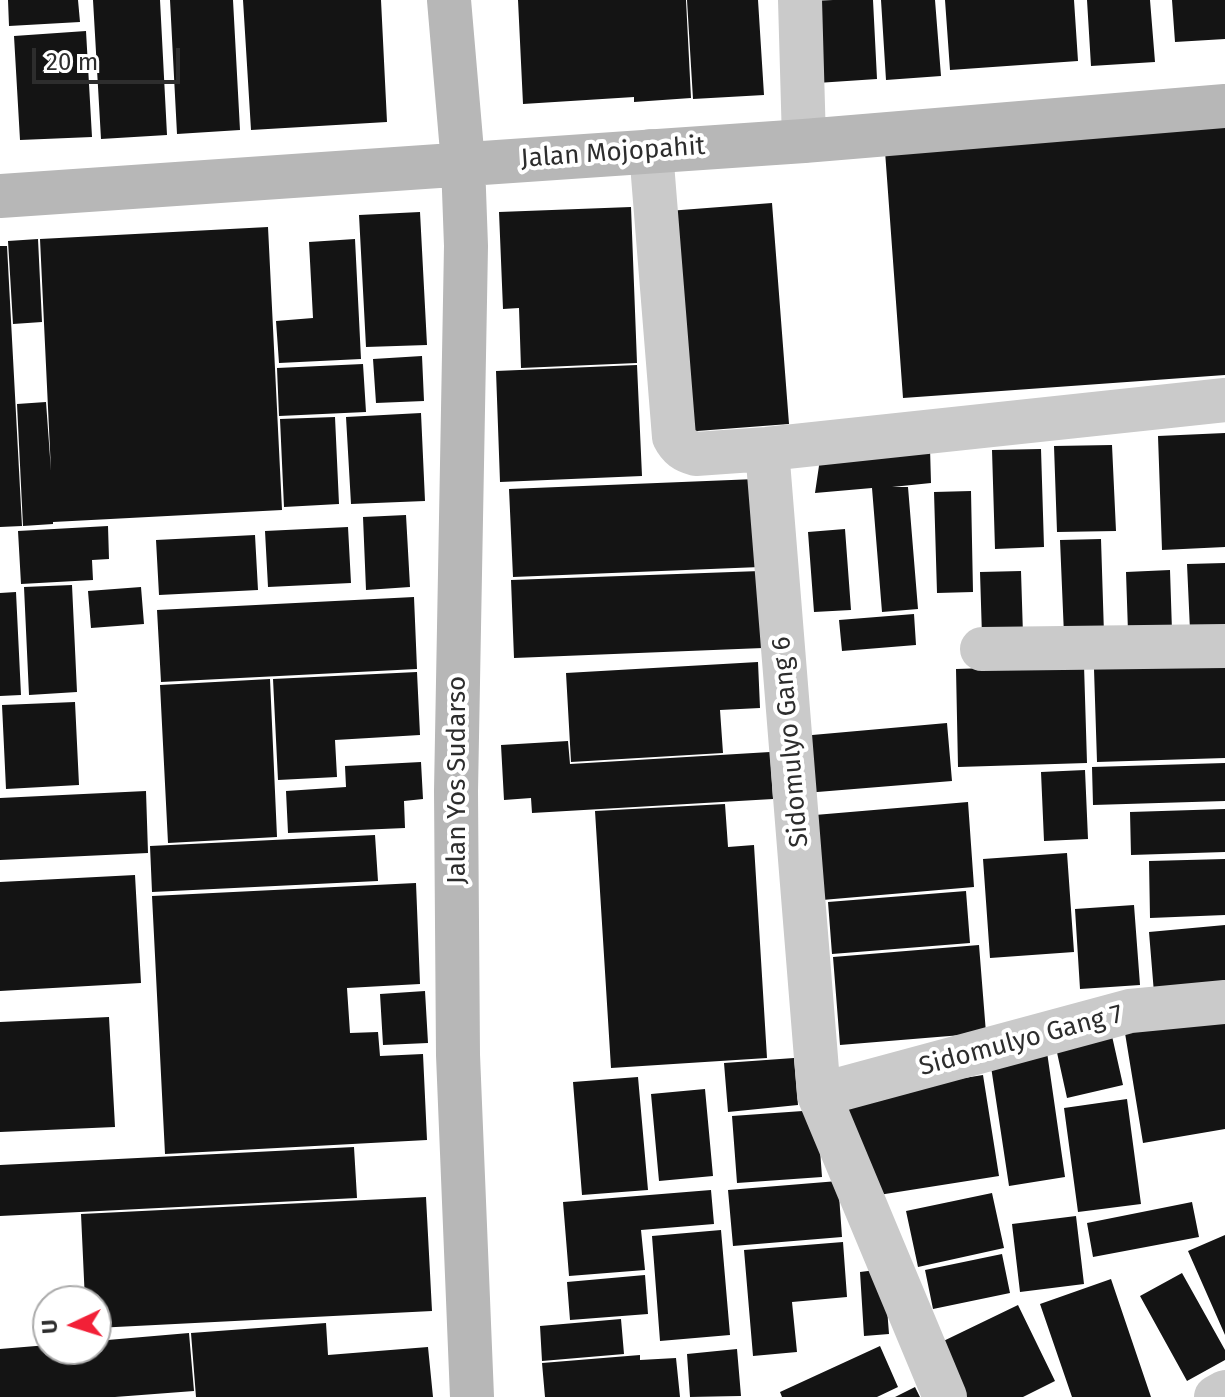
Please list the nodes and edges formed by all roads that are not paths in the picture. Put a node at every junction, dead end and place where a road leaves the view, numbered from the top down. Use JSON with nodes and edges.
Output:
{"nodes":[{"id":1,"x":449,"y":0,"type":"edge"},
{"id":2,"x":800,"y":0,"type":"edge"},
{"id":3,"x":1225,"y":106,"type":"edge"},
{"id":4,"x":804,"y":141,"type":"junction"},
{"id":5,"x":651,"y":151,"type":"junction"},
{"id":6,"x":463,"y":163,"type":"junction"},
{"id":7,"x":0,"y":196,"type":"edge"},
{"id":8,"x":1225,"y":400,"type":"edge"},
{"id":9,"x":767,"y":449,"type":"junction"},
{"id":10,"x":1225,"y":646,"type":"edge"},
{"id":11,"x":982,"y":649,"type":"dead end"},
{"id":12,"x":1225,"y":1002,"type":"edge"},
{"id":13,"x":819,"y":1095,"type":"junction"},
{"id":14,"x":1225,"y":1392,"type":"edge"},
{"id":15,"x":472,"y":1397,"type":"edge"},
{"id":16,"x":945,"y":1397,"type":"edge"},
{"id":17,"x":1216,"y":1397,"type":"edge"}],
"edges":[{"from":1,"to":6,"type":"street","name":"Jalan Yos Sudarso"},
{"from":2,"to":4,"type":"street"},
{"from":3,"to":4,"type":"street","name":"Jalan Mojopahit"},
{"from":4,"to":5,"type":"street","name":"Jalan Mojopahit"},
{"from":5,"to":6,"type":"street","name":"Jalan Mojopahit"},
{"from":5,"to":9,"type":"street"},
{"from":6,"to":7,"type":"street","name":"Jalan Mojopahit"},
{"from":6,"to":15,"type":"street","name":"Jalan Yos Sudarso"},
{"from":8,"to":9,"type":"street"},
{"from":9,"to":13,"type":"street","name":"Sidomulyo Gang 6"},
{"from":10,"to":11,"type":"street"},
{"from":12,"to":13,"type":"street","name":"Sidomulyo Gang 7"},
{"from":13,"to":16,"type":"street","name":"Sidomulyo Gang 6"},
{"from":14,"to":17,"type":"street"}]}
